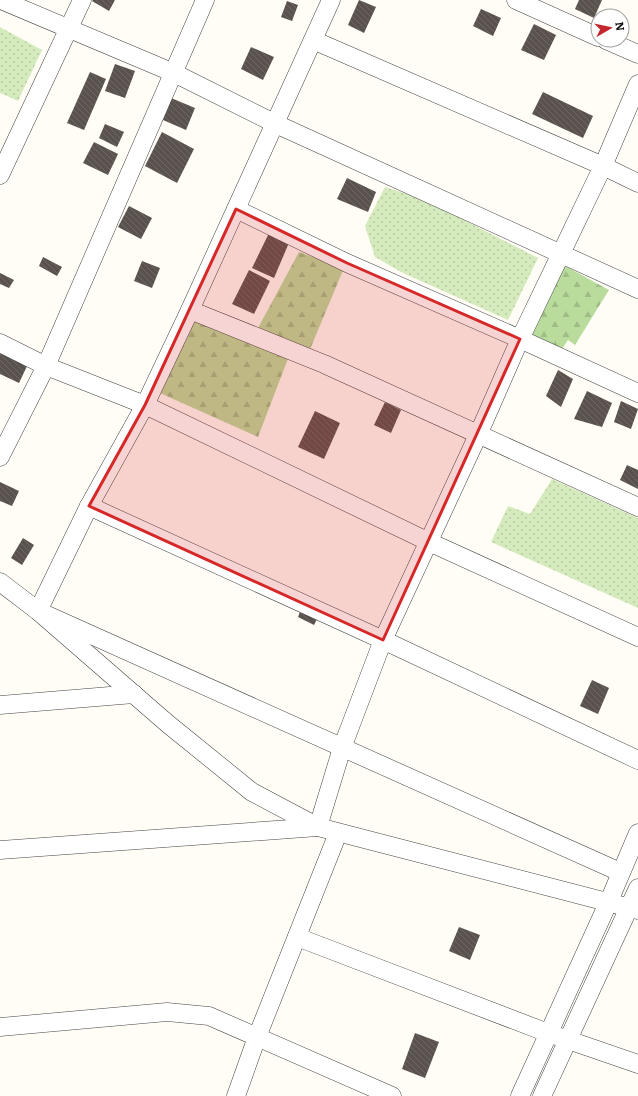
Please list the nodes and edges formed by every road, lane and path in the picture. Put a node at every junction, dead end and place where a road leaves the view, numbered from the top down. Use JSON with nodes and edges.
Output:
{"nodes":[{"id":1,"x":1,"y":0,"type":"edge"},
{"id":2,"x":82,"y":0,"type":"edge"},
{"id":3,"x":205,"y":0,"type":"edge"},
{"id":4,"x":332,"y":0,"type":"edge"},
{"id":5,"x":516,"y":0,"type":"edge"},
{"id":6,"x":69,"y":30,"type":"junction"},
{"id":7,"x":590,"y":33,"type":"edge"},
{"id":8,"x":314,"y":40,"type":"junction"},
{"id":9,"x":624,"y":48,"type":"edge"},
{"id":10,"x":638,"y":54,"type":"edge"},
{"id":11,"x":174,"y":73,"type":"junction"},
{"id":12,"x":638,"y":84,"type":"edge"},
{"id":13,"x":276,"y":124,"type":"junction"},
{"id":14,"x":7,"y":143,"type":"edge"},
{"id":15,"x":603,"y":166,"type":"junction"},
{"id":16,"x":0,"y":175,"type":"edge"},
{"id":17,"x":638,"y":183,"type":"edge"},
{"id":18,"x":236,"y":209,"type":"junction"},
{"id":19,"x":561,"y":254,"type":"junction"},
{"id":20,"x":638,"y":288,"type":"edge"},
{"id":21,"x":190,"y":310,"type":"junction"},
{"id":22,"x":520,"y":338,"type":"junction"},
{"id":23,"x":0,"y":343,"type":"edge"},
{"id":24,"x":46,"y":366,"type":"junction"},
{"id":25,"x":638,"y":393,"type":"edge"},
{"id":26,"x":145,"y":405,"type":"junction"},
{"id":27,"x":478,"y":435,"type":"junction"},
{"id":28,"x":0,"y":457,"type":"edge"},
{"id":29,"x":89,"y":506,"type":"junction"},
{"id":30,"x":638,"y":507,"type":"edge"},
{"id":31,"x":428,"y":541,"type":"junction"},
{"id":32,"x":0,"y":582,"type":"edge"},
{"id":33,"x":38,"y":611,"type":"junction"},
{"id":34,"x":638,"y":637,"type":"edge"},
{"id":35,"x":383,"y":640,"type":"junction"},
{"id":36,"x":134,"y":694,"type":"junction"},
{"id":37,"x":0,"y":705,"type":"edge"},
{"id":38,"x":342,"y":748,"type":"junction"},
{"id":39,"x":638,"y":760,"type":"edge"},
{"id":40,"x":318,"y":827,"type":"junction"},
{"id":41,"x":338,"y":833,"type":"junction"},
{"id":42,"x":638,"y":833,"type":"edge"},
{"id":43,"x":0,"y":850,"type":"edge"},
{"id":44,"x":620,"y":872,"type":"junction"},
{"id":45,"x":638,"y":888,"type":"edge"},
{"id":46,"x":609,"y":901,"type":"junction"},
{"id":47,"x":634,"y":908,"type":"edge"},
{"id":48,"x":297,"y":937,"type":"junction"},
{"id":49,"x":0,"y":1027,"type":"edge"},
{"id":50,"x":548,"y":1034,"type":"junction"},
{"id":51,"x":257,"y":1037,"type":"junction"},
{"id":52,"x":568,"y":1040,"type":"junction"},
{"id":53,"x":638,"y":1064,"type":"edge"},
{"id":54,"x":236,"y":1096,"type":"edge"},
{"id":55,"x":392,"y":1096,"type":"edge"},
{"id":56,"x":520,"y":1096,"type":"edge"},
{"id":57,"x":542,"y":1096,"type":"edge"}],
"edges":[{"from":1,"to":6,"type":"street"},
{"from":2,"to":6,"type":"street"},
{"from":3,"to":11,"type":"street"},
{"from":4,"to":8,"type":"street"},
{"from":5,"to":7,"type":"street"},
{"from":6,"to":11,"type":"street"},
{"from":6,"to":14,"type":"street"},
{"from":8,"to":13,"type":"street"},
{"from":8,"to":15,"type":"street"},
{"from":9,"to":10,"type":"street"},
{"from":11,"to":13,"type":"street"},
{"from":11,"to":24,"type":"street"},
{"from":12,"to":15,"type":"street"},
{"from":13,"to":18,"type":"street"},
{"from":13,"to":19,"type":"street"},
{"from":14,"to":16,"type":"street"},
{"from":15,"to":17,"type":"street"},
{"from":15,"to":19,"type":"street"},
{"from":18,"to":21,"type":"street"},
{"from":18,"to":22,"type":"street"},
{"from":19,"to":20,"type":"street"},
{"from":19,"to":22,"type":"street"},
{"from":21,"to":26,"type":"street"},
{"from":21,"to":27,"type":"street"},
{"from":22,"to":25,"type":"street"},
{"from":22,"to":27,"type":"street"},
{"from":23,"to":24,"type":"street"},
{"from":24,"to":26,"type":"street"},
{"from":24,"to":28,"type":"street"},
{"from":26,"to":29,"type":"street"},
{"from":26,"to":31,"type":"street"},
{"from":27,"to":30,"type":"street"},
{"from":27,"to":31,"type":"street"},
{"from":29,"to":33,"type":"street"},
{"from":29,"to":35,"type":"street"},
{"from":31,"to":34,"type":"street"},
{"from":31,"to":35,"type":"street"},
{"from":32,"to":33,"type":"street"},
{"from":33,"to":36,"type":"street"},
{"from":33,"to":38,"type":"street"},
{"from":35,"to":38,"type":"street"},
{"from":35,"to":39,"type":"street"},
{"from":36,"to":37,"type":"street"},
{"from":36,"to":40,"type":"street"},
{"from":38,"to":40,"type":"street"},
{"from":38,"to":44,"type":"street"},
{"from":40,"to":41,"type":"street"},
{"from":40,"to":43,"type":"street"},
{"from":41,"to":46,"type":"street"},
{"from":41,"to":48,"type":"street"},
{"from":42,"to":44,"type":"street"},
{"from":44,"to":46,"type":"street"},
{"from":45,"to":47,"type":"street"},
{"from":46,"to":47,"type":"street"},
{"from":46,"to":50,"type":"street"},
{"from":47,"to":52,"type":"street"},
{"from":48,"to":50,"type":"street"},
{"from":48,"to":51,"type":"street"},
{"from":49,"to":51,"type":"street"},
{"from":50,"to":52,"type":"street"},
{"from":50,"to":56,"type":"street"},
{"from":51,"to":54,"type":"street"},
{"from":51,"to":55,"type":"street"},
{"from":52,"to":53,"type":"street"},
{"from":52,"to":57,"type":"street"}]}
